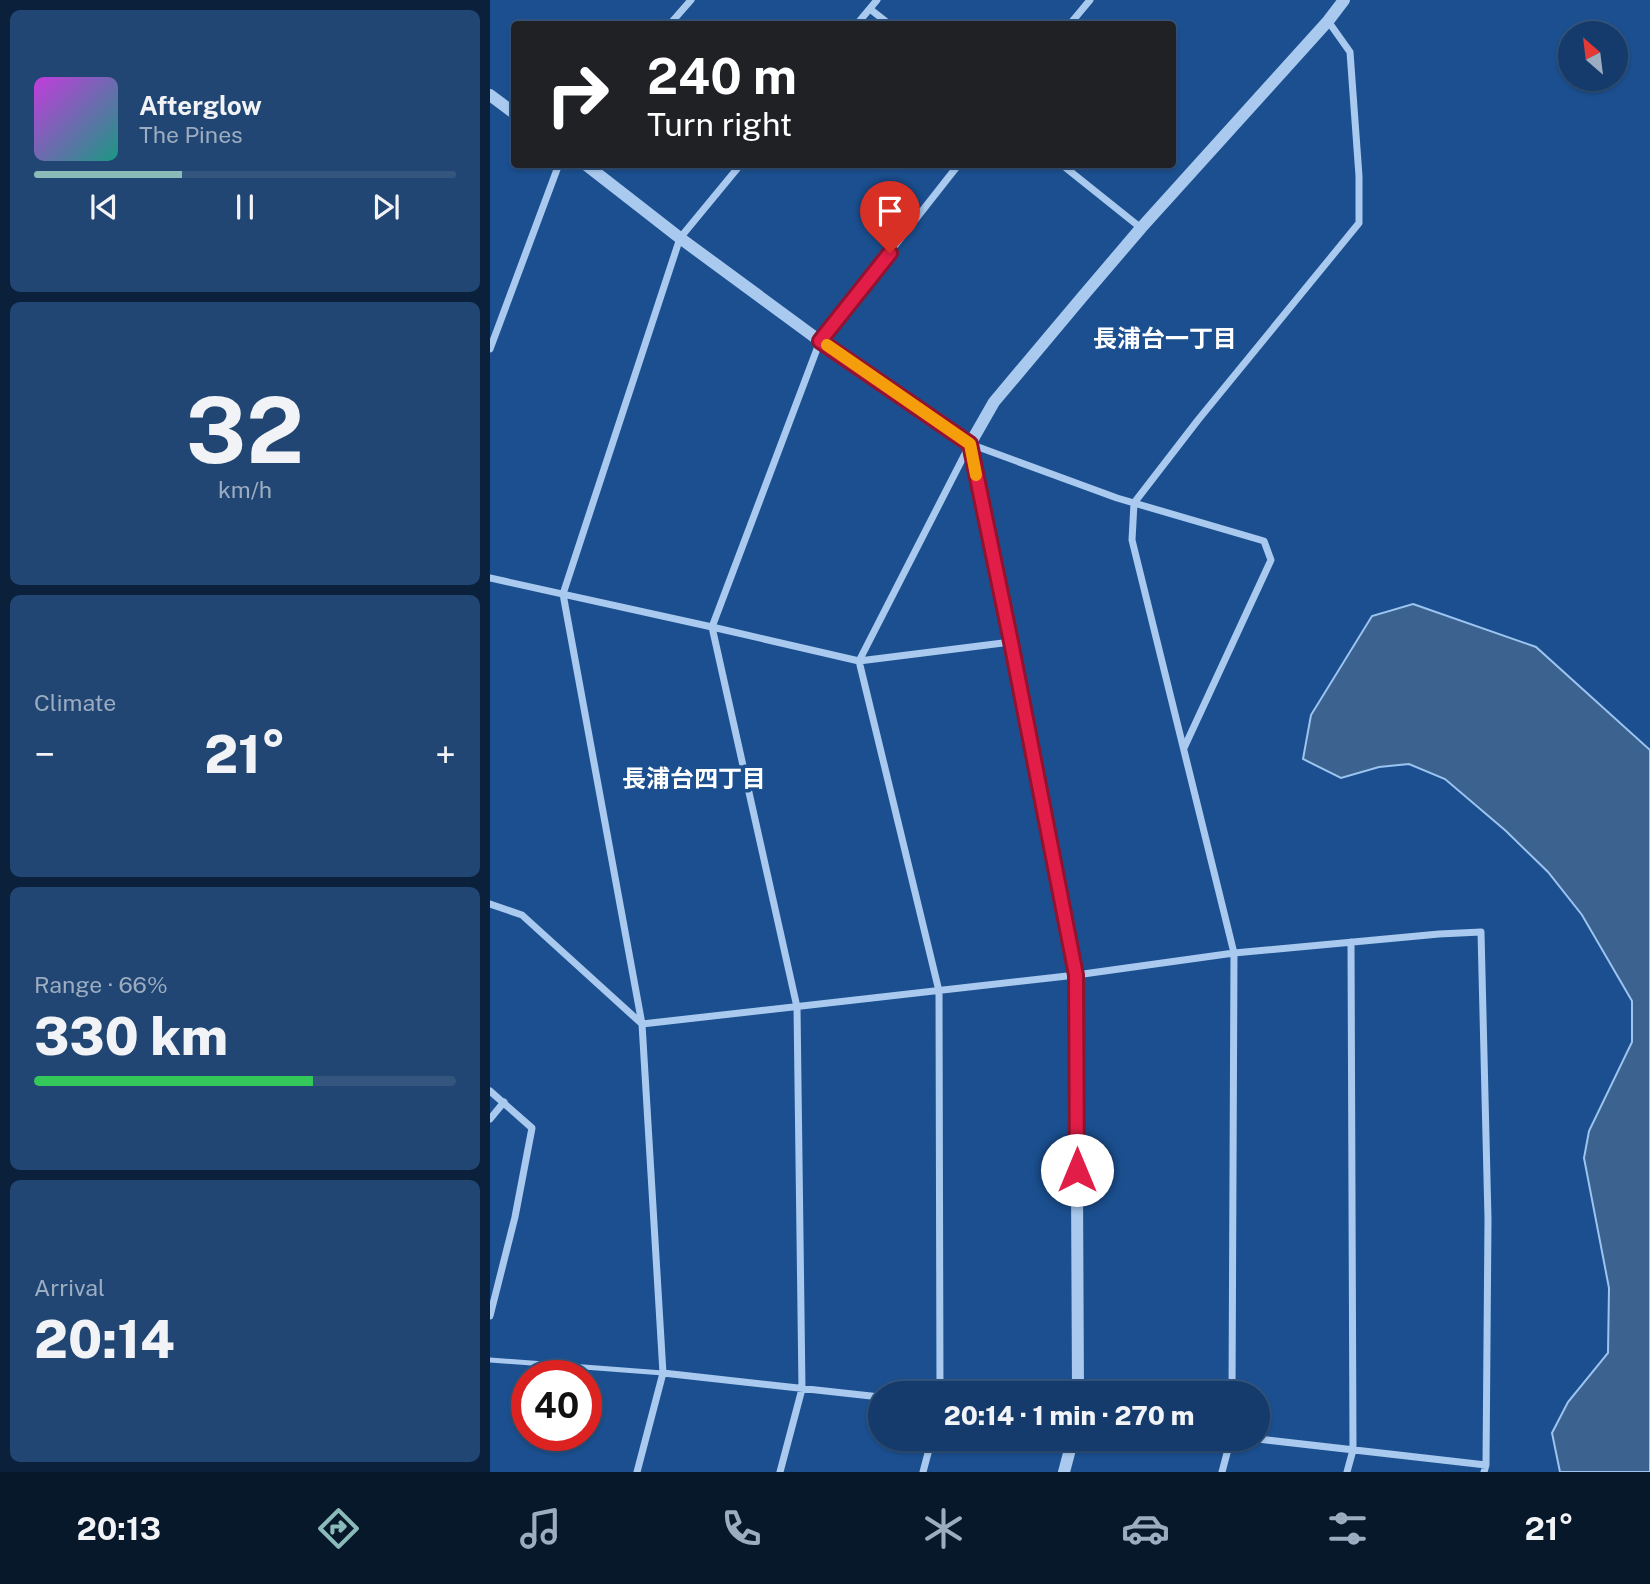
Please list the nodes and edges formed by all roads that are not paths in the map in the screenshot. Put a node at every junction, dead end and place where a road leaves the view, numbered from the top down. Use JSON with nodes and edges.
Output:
{"nodes":[{"id":1,"x":691,"y":0,"type":"edge"},
{"id":2,"x":877,"y":0,"type":"edge"},
{"id":3,"x":1090,"y":0,"type":"edge"},
{"id":4,"x":1344,"y":0,"type":"edge"},
{"id":5,"x":870,"y":9,"type":"junction"},
{"id":6,"x":673,"y":21,"type":"edge"},
{"id":7,"x":860,"y":21,"type":"edge"},
{"id":8,"x":885,"y":21,"type":"edge"},
{"id":9,"x":1072,"y":21,"type":"edge"},
{"id":10,"x":1328,"y":21,"type":"junction"},
{"id":11,"x":490,"y":95,"type":"edge"},
{"id":12,"x":511,"y":111,"type":"edge"},
{"id":13,"x":558,"y":168,"type":"edge"},
{"id":14,"x":589,"y":168,"type":"edge"},
{"id":15,"x":738,"y":168,"type":"edge"},
{"id":16,"x":956,"y":168,"type":"edge"},
{"id":17,"x":1066,"y":168,"type":"edge"},
{"id":18,"x":1141,"y":228,"type":"junction"},
{"id":19,"x":680,"y":238,"type":"junction"},
{"id":20,"x":820,"y":341,"type":"junction"},
{"id":21,"x":490,"y":349,"type":"edge"},
{"id":22,"x":970,"y":444,"type":"junction"},
{"id":23,"x":1134,"y":503,"type":"junction"},
{"id":24,"x":490,"y":578,"type":"edge"},
{"id":25,"x":563,"y":594,"type":"junction"},
{"id":26,"x":712,"y":627,"type":"junction"},
{"id":27,"x":1011,"y":642,"type":"junction"},
{"id":28,"x":859,"y":661,"type":"junction"},
{"id":29,"x":1184,"y":748,"type":"junction"},
{"id":30,"x":490,"y":904,"type":"edge"},
{"id":31,"x":1351,"y":942,"type":"junction"},
{"id":32,"x":1234,"y":953,"type":"junction"},
{"id":33,"x":1076,"y":975,"type":"junction"},
{"id":34,"x":939,"y":991,"type":"junction"},
{"id":35,"x":797,"y":1007,"type":"junction"},
{"id":36,"x":642,"y":1024,"type":"junction"},
{"id":37,"x":490,"y":1091,"type":"edge"},
{"id":38,"x":504,"y":1102,"type":"junction"},
{"id":39,"x":490,"y":1119,"type":"edge"},
{"id":40,"x":490,"y":1316,"type":"edge"},
{"id":41,"x":490,"y":1360,"type":"edge"},
{"id":42,"x":663,"y":1373,"type":"junction"},
{"id":43,"x":940,"y":1381,"type":"edge"},
{"id":44,"x":1078,"y":1381,"type":"edge"},
{"id":45,"x":1232,"y":1381,"type":"edge"},
{"id":46,"x":802,"y":1389,"type":"junction"},
{"id":47,"x":868,"y":1396,"type":"edge"},
{"id":48,"x":1270,"y":1440,"type":"edge"},
{"id":49,"x":1353,"y":1450,"type":"junction"},
{"id":50,"x":929,"y":1451,"type":"edge"},
{"id":51,"x":1070,"y":1451,"type":"edge"},
{"id":52,"x":1228,"y":1451,"type":"edge"},
{"id":53,"x":1485,"y":1469,"type":"edge"},
{"id":54,"x":637,"y":1472,"type":"edge"},
{"id":55,"x":780,"y":1472,"type":"edge"},
{"id":56,"x":923,"y":1472,"type":"edge"},
{"id":57,"x":1065,"y":1472,"type":"edge"},
{"id":58,"x":1222,"y":1472,"type":"edge"},
{"id":59,"x":1347,"y":1472,"type":"edge"}],
"edges":[{"from":1,"to":6,"type":"street"},
{"from":2,"to":5,"type":"street"},
{"from":3,"to":9,"type":"street"},
{"from":4,"to":10,"type":"street"},
{"from":5,"to":7,"type":"street"},
{"from":5,"to":8,"type":"street"},
{"from":10,"to":18,"type":"street"},
{"from":10,"to":23,"type":"street"},
{"from":11,"to":12,"type":"street"},
{"from":13,"to":21,"type":"street"},
{"from":14,"to":19,"type":"street"},
{"from":15,"to":19,"type":"street"},
{"from":16,"to":20,"type":"street"},
{"from":17,"to":18,"type":"street"},
{"from":18,"to":22,"type":"street"},
{"from":19,"to":20,"type":"street"},
{"from":19,"to":25,"type":"street"},
{"from":20,"to":22,"type":"street"},
{"from":20,"to":26,"type":"street"},
{"from":22,"to":23,"type":"street"},
{"from":22,"to":27,"type":"street"},
{"from":22,"to":28,"type":"street"},
{"from":23,"to":29,"type":"street"},
{"from":23,"to":29,"type":"street"},
{"from":24,"to":25,"type":"street"},
{"from":25,"to":26,"type":"street"},
{"from":25,"to":36,"type":"street"},
{"from":26,"to":28,"type":"street"},
{"from":26,"to":35,"type":"street"},
{"from":27,"to":28,"type":"street"},
{"from":27,"to":33,"type":"street"},
{"from":28,"to":34,"type":"street"},
{"from":29,"to":32,"type":"street"},
{"from":30,"to":36,"type":"street"},
{"from":31,"to":32,"type":"street"},
{"from":31,"to":49,"type":"street"},
{"from":31,"to":53,"type":"street"},
{"from":32,"to":33,"type":"street"},
{"from":32,"to":45,"type":"street"},
{"from":33,"to":34,"type":"street"},
{"from":33,"to":44,"type":"street"},
{"from":34,"to":35,"type":"street"},
{"from":34,"to":43,"type":"street"},
{"from":35,"to":36,"type":"street"},
{"from":35,"to":46,"type":"street"},
{"from":36,"to":42,"type":"street"},
{"from":37,"to":38,"type":"street"},
{"from":38,"to":39,"type":"street"},
{"from":38,"to":40,"type":"street"},
{"from":41,"to":42,"type":"lane"},
{"from":42,"to":46,"type":"street"},
{"from":42,"to":54,"type":"street"},
{"from":46,"to":47,"type":"street"},
{"from":46,"to":55,"type":"street"},
{"from":48,"to":49,"type":"street"},
{"from":49,"to":53,"type":"street"},
{"from":49,"to":59,"type":"street"},
{"from":50,"to":56,"type":"street"},
{"from":51,"to":57,"type":"street"},
{"from":52,"to":58,"type":"street"}]}
